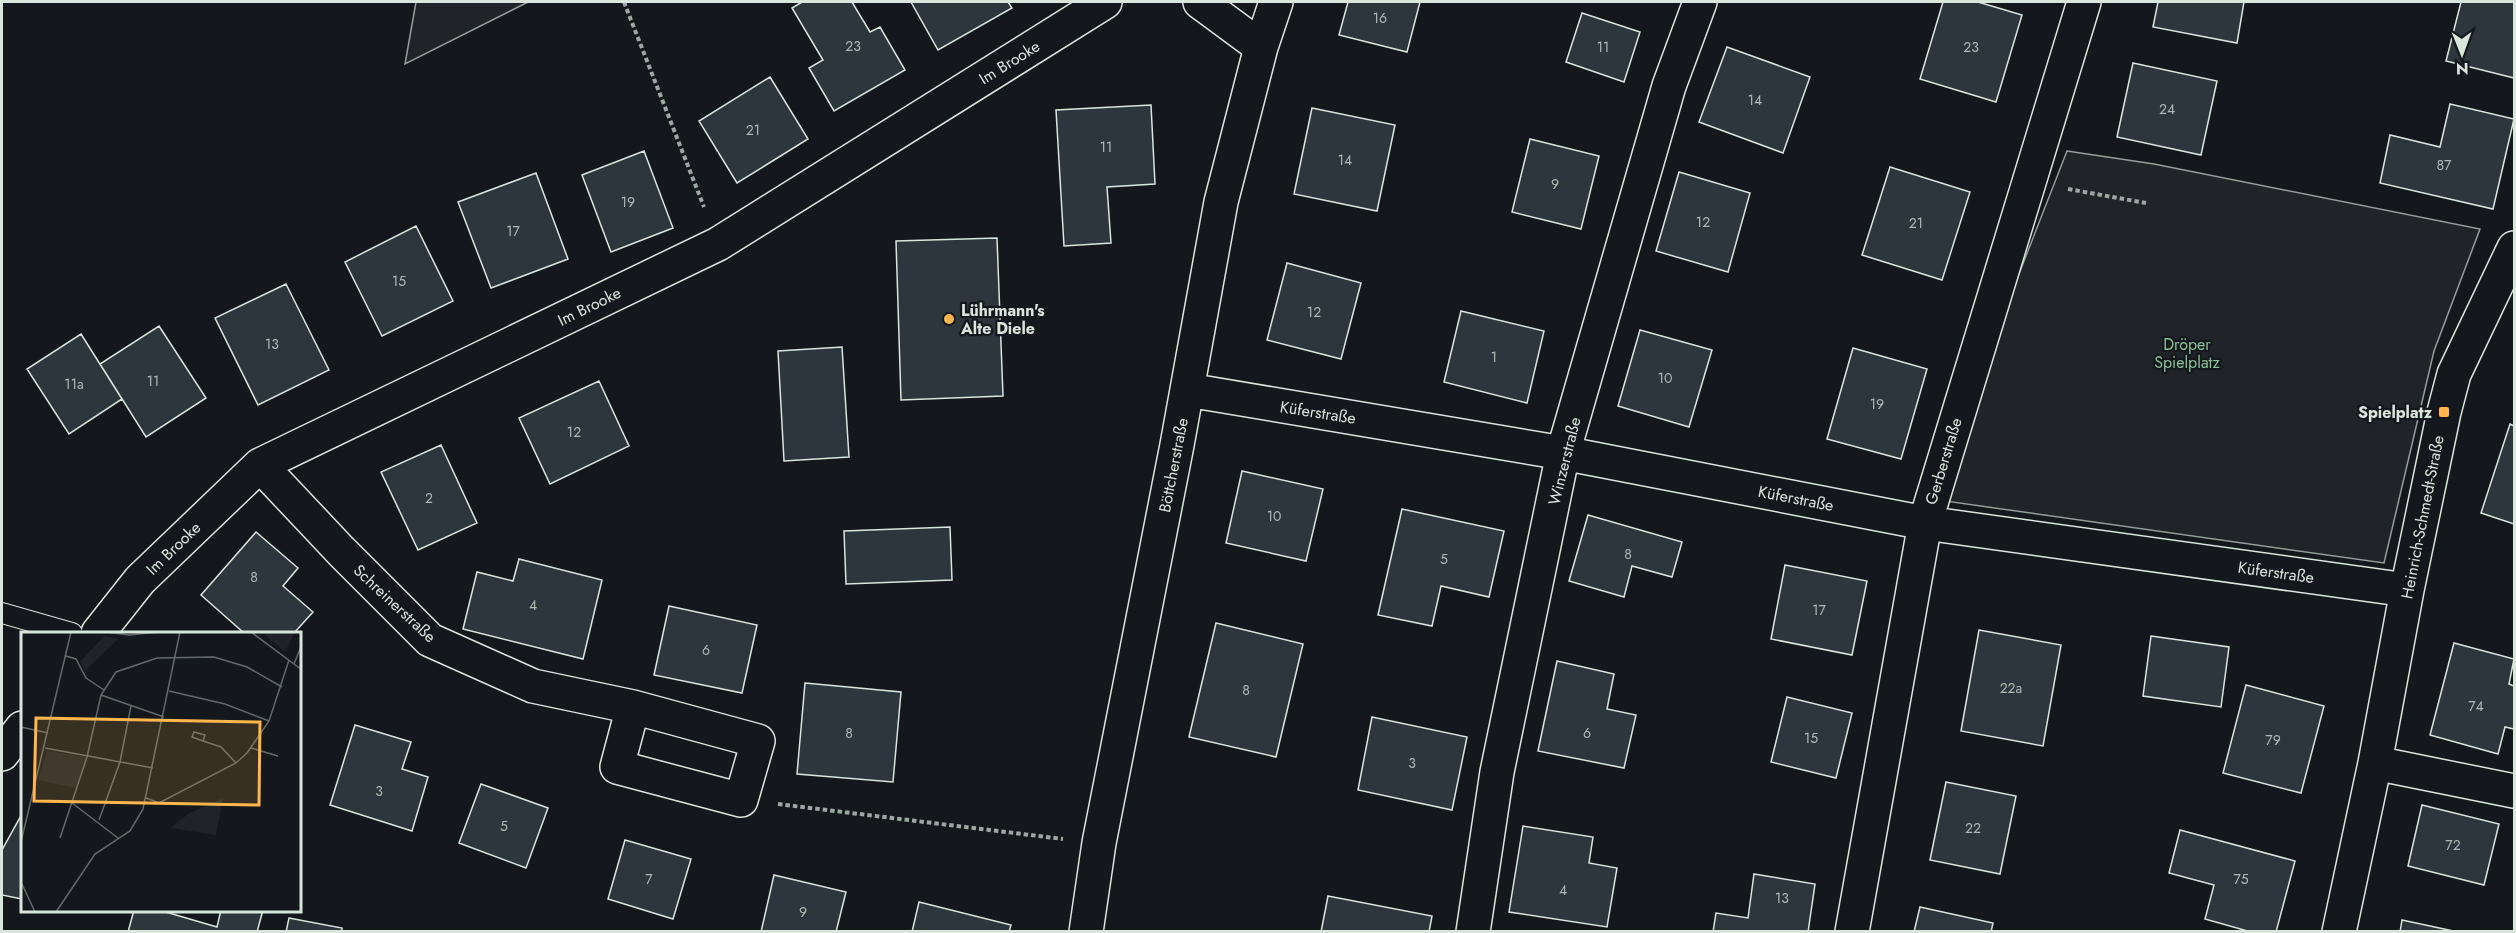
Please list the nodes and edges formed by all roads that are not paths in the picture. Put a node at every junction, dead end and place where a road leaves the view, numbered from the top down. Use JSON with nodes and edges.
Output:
{"nodes":[{"id":1,"x":1105,"y":2,"type":"edge"},
{"id":2,"x":1200,"y":2,"type":"edge"},
{"id":3,"x":1276,"y":2,"type":"edge"},
{"id":4,"x":1700,"y":2,"type":"edge"},
{"id":5,"x":2084,"y":2,"type":"edge"},
{"id":6,"x":1261,"y":47,"type":"junction"},
{"id":7,"x":2514,"y":248,"type":"edge"},
{"id":8,"x":1188,"y":390,"type":"junction"},
{"id":9,"x":1563,"y":453,"type":"junction"},
{"id":10,"x":260,"y":465,"type":"junction"},
{"id":11,"x":1924,"y":523,"type":"junction"},
{"id":12,"x":2407,"y":590,"type":"junction"},
{"id":13,"x":2,"y":613,"type":"edge"},
{"id":14,"x":68,"y":632,"type":"edge"},
{"id":15,"x":99,"y":632,"type":"edge"},
{"id":16,"x":633,"y":707,"type":"junction"},
{"id":17,"x":21,"y":729,"type":"edge"},
{"id":18,"x":2,"y":754,"type":"edge"},
{"id":19,"x":2375,"y":763,"type":"junction"},
{"id":20,"x":2514,"y":791,"type":"edge"},
{"id":21,"x":1086,"y":932,"type":"edge"},
{"id":22,"x":1473,"y":932,"type":"edge"},
{"id":23,"x":1851,"y":932,"type":"edge"},
{"id":24,"x":2339,"y":932,"type":"edge"}],
"edges":[{"from":1,"to":10,"type":"street","name":"Im Brooke"},
{"from":2,"to":6,"type":"street"},
{"from":3,"to":6,"type":"street","name":"Böttcherstraße"},
{"from":4,"to":9,"type":"street","name":"Winzerstraße"},
{"from":5,"to":11,"type":"street","name":"Gerberstraße"},
{"from":6,"to":8,"type":"street","name":"Böttcherstraße"},
{"from":7,"to":12,"type":"street","name":"Heinrich-Schmedt-Straße"},
{"from":8,"to":9,"type":"street","name":"Küferstraße"},
{"from":8,"to":21,"type":"street","name":"Böttcherstraße"},
{"from":9,"to":11,"type":"street","name":"Küferstraße"},
{"from":9,"to":22,"type":"street","name":"Winzerstraße"},
{"from":10,"to":15,"type":"street","name":"Im Brooke"},
{"from":10,"to":16,"type":"street","name":"Schreinerstraße"},
{"from":11,"to":12,"type":"street","name":"Küferstraße"},
{"from":11,"to":23,"type":"street","name":"Gerberstraße"},
{"from":12,"to":19,"type":"street","name":"Heinrich-Schmedt-Straße"},
{"from":13,"to":14,"type":"lane"},
{"from":16,"to":16,"type":"street","name":"Schreinerstraße"},
{"from":17,"to":18,"type":"street"},
{"from":19,"to":20,"type":"street"},
{"from":19,"to":24,"type":"street","name":"Heinrich-Schmedt-Straße"}]}
